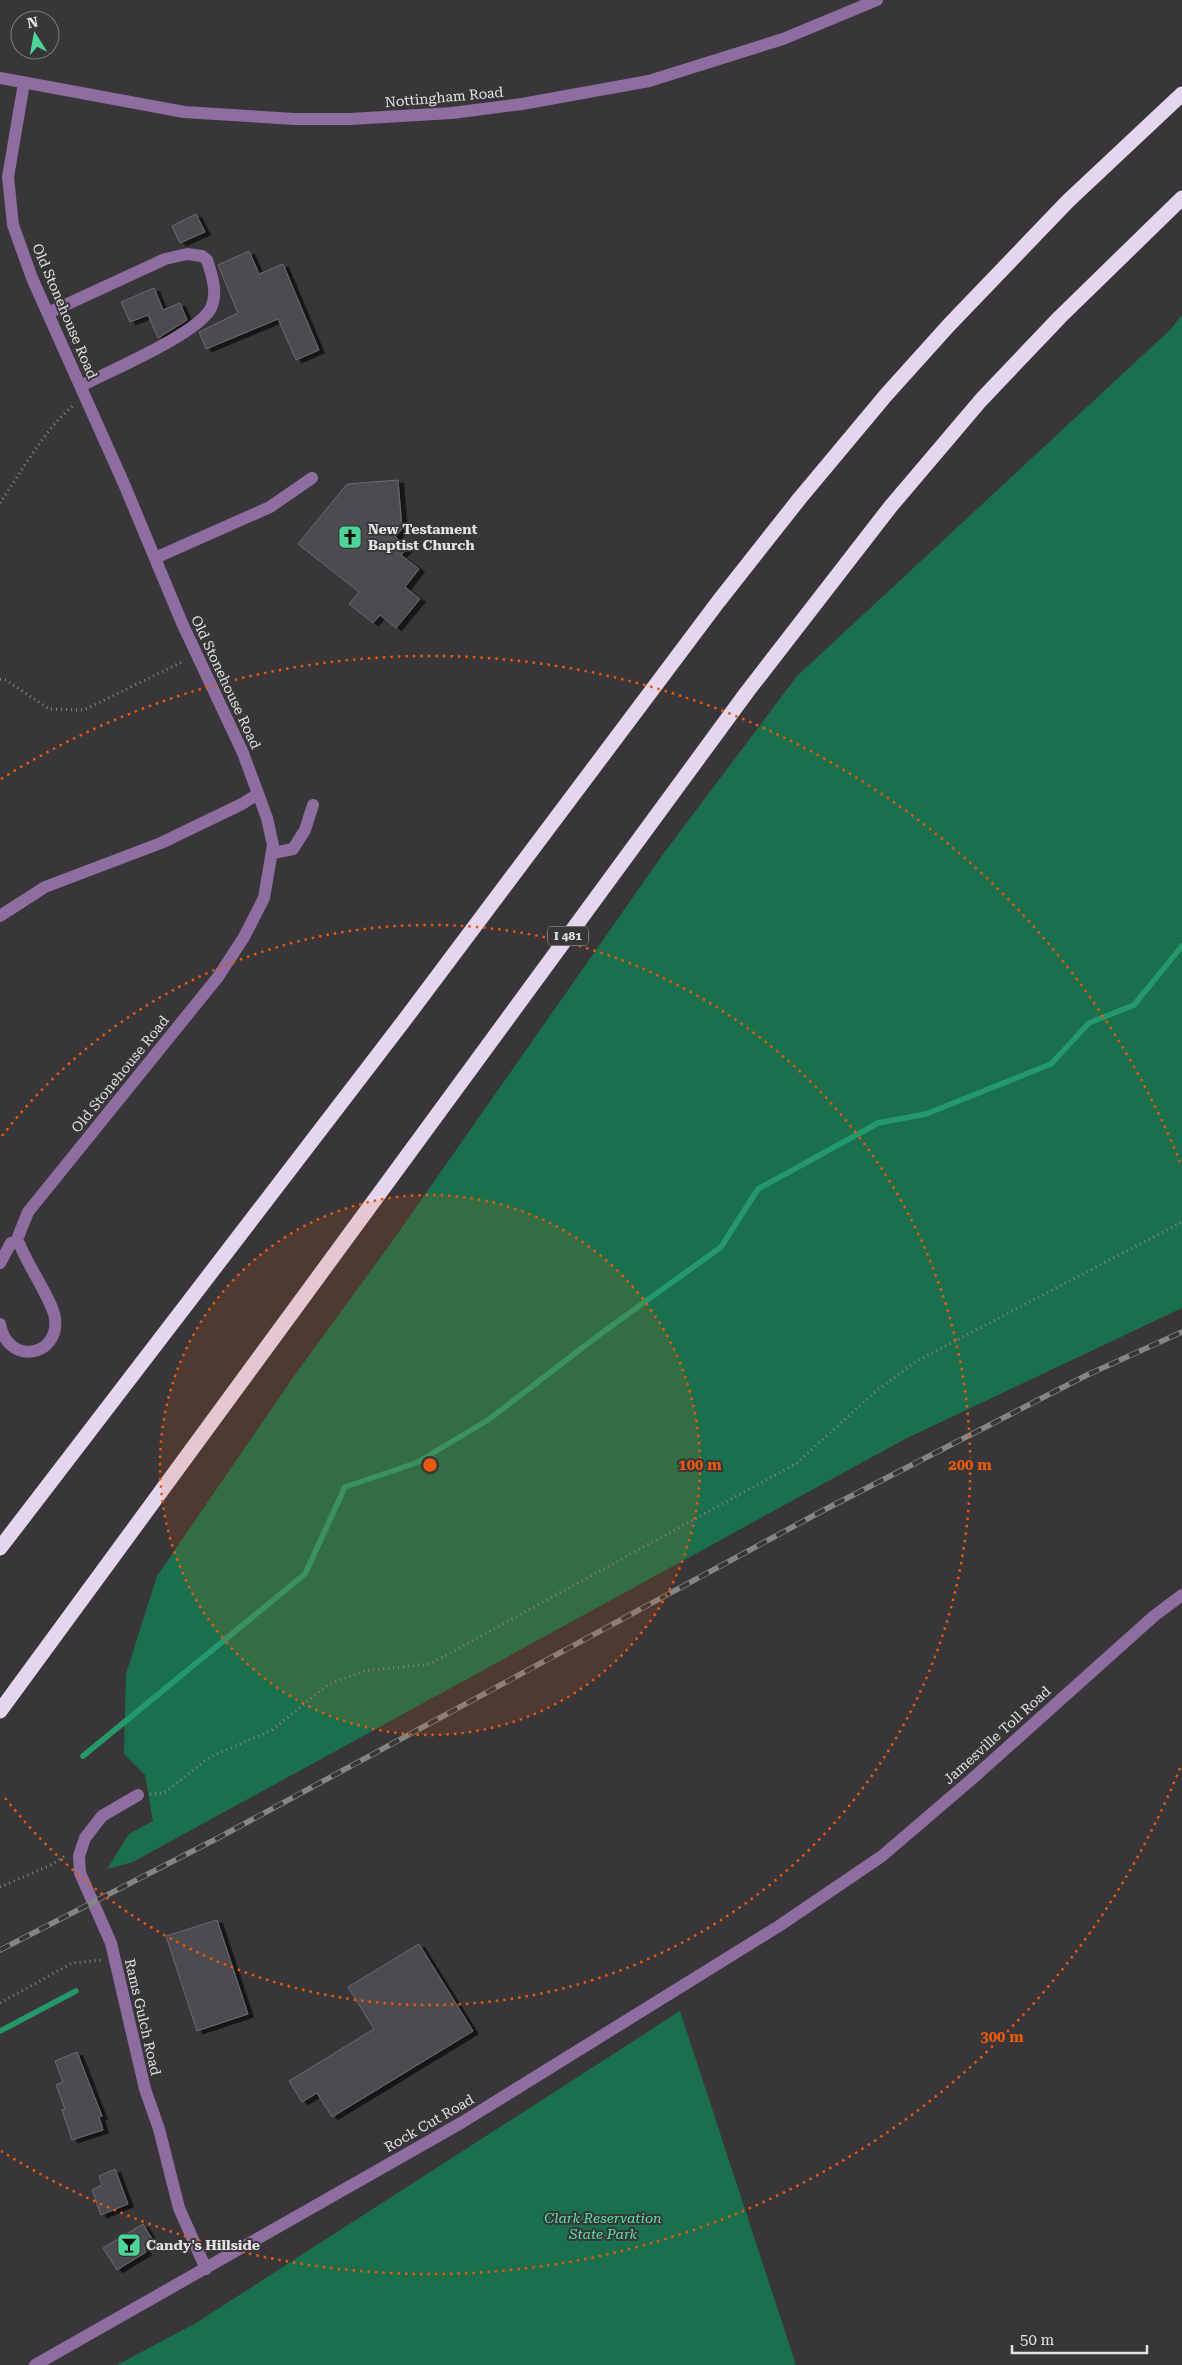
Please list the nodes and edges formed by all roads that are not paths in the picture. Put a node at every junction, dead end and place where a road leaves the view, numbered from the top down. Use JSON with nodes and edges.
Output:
{"nodes":[{"id":1,"x":877,"y":0,"type":"edge"},
{"id":2,"x":0,"y":78,"type":"edge"},
{"id":3,"x":24,"y":83,"type":"junction"},
{"id":4,"x":1182,"y":94,"type":"edge"},
{"id":5,"x":1182,"y":198,"type":"edge"},
{"id":6,"x":48,"y":313,"type":"junction"},
{"id":7,"x":83,"y":392,"type":"junction"},
{"id":8,"x":312,"y":478,"type":"dead end"},
{"id":9,"x":155,"y":558,"type":"junction"},
{"id":10,"x":258,"y":794,"type":"junction"},
{"id":11,"x":312,"y":805,"type":"dead end"},
{"id":12,"x":273,"y":853,"type":"junction"},
{"id":13,"x":0,"y":916,"type":"edge"},
{"id":14,"x":16,"y":1242,"type":"junction"},
{"id":15,"x":0,"y":1263,"type":"edge"},
{"id":16,"x":0,"y":1324,"type":"edge"},
{"id":17,"x":0,"y":1548,"type":"edge"},
{"id":18,"x":1182,"y":1595,"type":"edge"},
{"id":19,"x":0,"y":1711,"type":"edge"},
{"id":20,"x":138,"y":1795,"type":"road end"},
{"id":21,"x":828,"y":1892,"type":"joint"},
{"id":22,"x":206,"y":2269,"type":"junction"},
{"id":23,"x":35,"y":2365,"type":"edge"}],
"edges":[{"from":1,"to":3,"type":"street","name":"Nottingham Road"},
{"from":2,"to":3,"type":"street","name":"Nottingham Road"},
{"from":3,"to":6,"type":"street","name":"Old Stonehouse Road"},
{"from":4,"to":17,"type":"highway"},
{"from":5,"to":19,"type":"highway","number":"I 481"},
{"from":6,"to":7,"type":"street","name":"Old Stonehouse Road"},
{"from":6,"to":7,"type":"street"},
{"from":7,"to":9,"type":"street","name":"Old Stonehouse Road"},
{"from":8,"to":9,"type":"street"},
{"from":9,"to":10,"type":"street","name":"Old Stonehouse Road"},
{"from":10,"to":12,"type":"street","name":"Old Stonehouse Road"},
{"from":10,"to":13,"type":"street"},
{"from":11,"to":12,"type":"street"},
{"from":12,"to":14,"type":"street","name":"Old Stonehouse Road"},
{"from":14,"to":15,"type":"street","name":"Old Stonehouse Road"},
{"from":14,"to":16,"type":"street"},
{"from":18,"to":21,"type":"street","name":"Jamesville Toll Road"},
{"from":20,"to":22,"type":"street","name":"Rams Gulch Road"},
{"from":21,"to":22,"type":"street","name":"Rock Cut Road"},
{"from":22,"to":23,"type":"street","name":"Rock Cut Road"}]}
